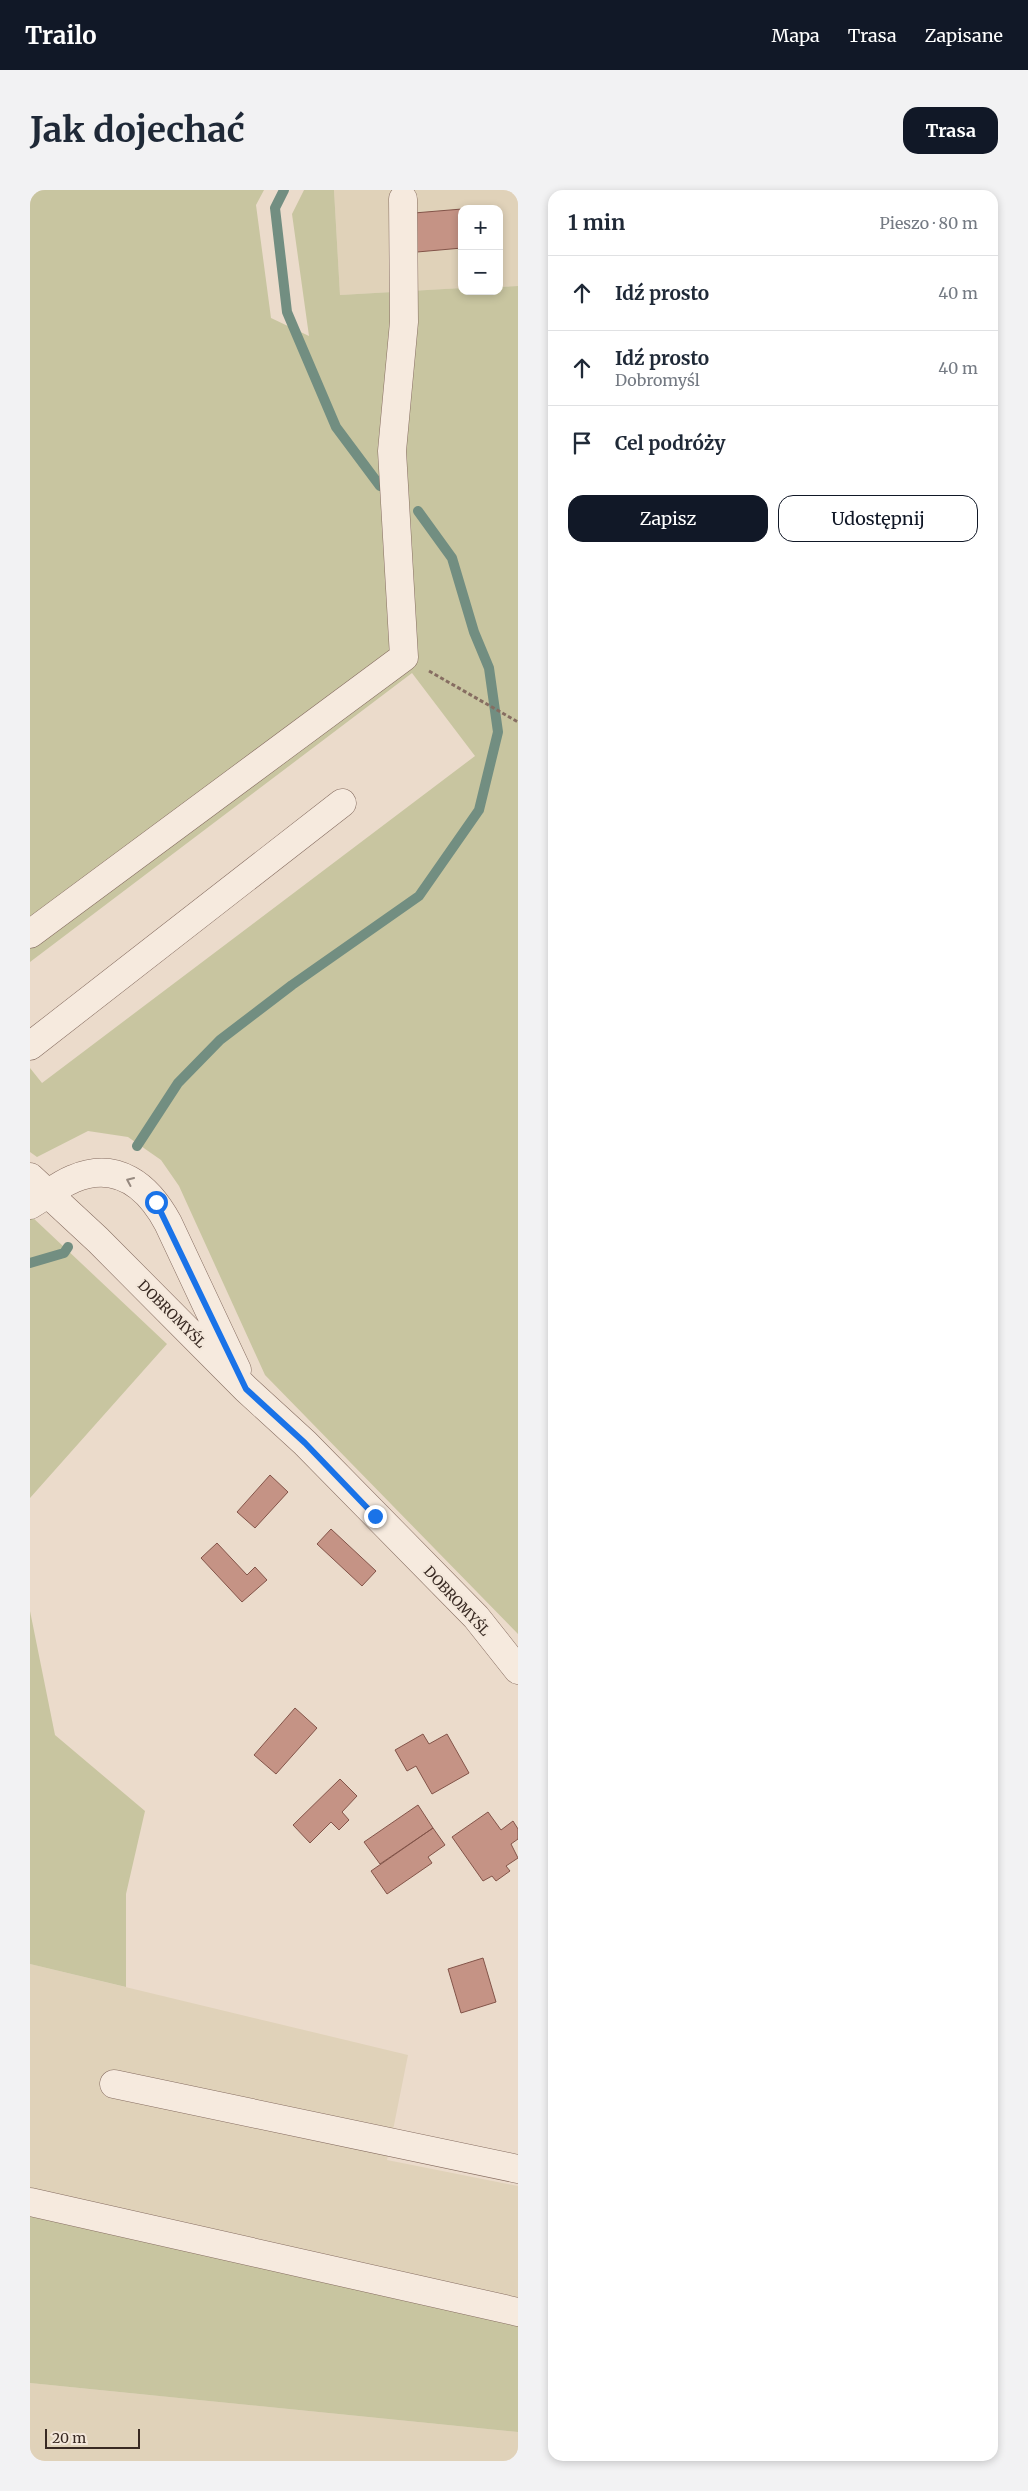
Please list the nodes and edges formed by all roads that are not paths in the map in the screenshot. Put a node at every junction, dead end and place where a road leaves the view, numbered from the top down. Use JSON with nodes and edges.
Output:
{"nodes":[{"id":1,"x":403,"y":199,"type":"dead end"},
{"id":2,"x":342,"y":803,"type":"dead end"},
{"id":3,"x":30,"y":934,"type":"edge"},
{"id":4,"x":30,"y":1046,"type":"edge"},
{"id":5,"x":36,"y":1192,"type":"edge"},
{"id":6,"x":246,"y":1389,"type":"junction"},
{"id":7,"x":518,"y":1670,"type":"edge"},
{"id":8,"x":114,"y":2084,"type":"dead end"},
{"id":9,"x":518,"y":2170,"type":"edge"},
{"id":10,"x":30,"y":2202,"type":"edge"},
{"id":11,"x":518,"y":2312,"type":"edge"}],
"edges":[{"from":1,"to":3,"type":"street"},
{"from":2,"to":4,"type":"street"},
{"from":5,"to":6,"type":"street","name":"DOBROMYŚL"},
{"from":6,"to":5,"type":"street","one_way":true},
{"from":6,"to":7,"type":"street","name":"DOBROMYŚL"},
{"from":8,"to":9,"type":"street"},
{"from":10,"to":11,"type":"street"}]}
